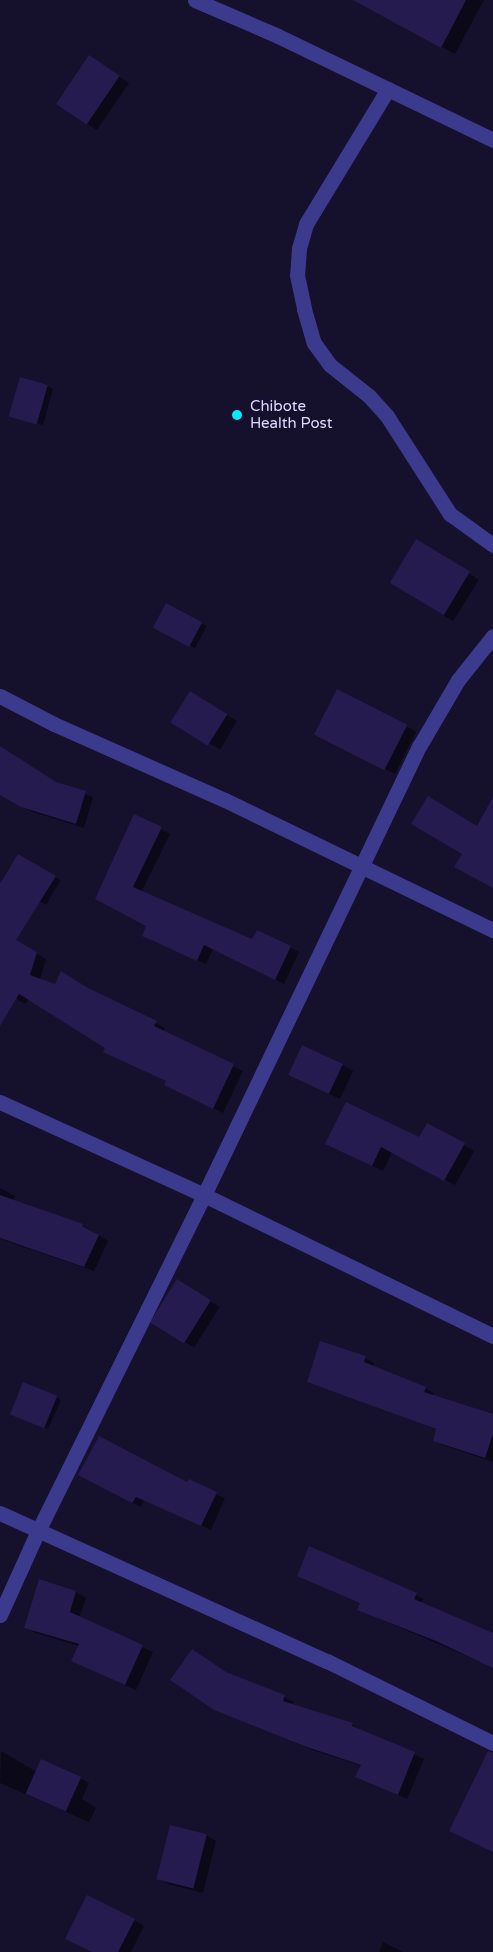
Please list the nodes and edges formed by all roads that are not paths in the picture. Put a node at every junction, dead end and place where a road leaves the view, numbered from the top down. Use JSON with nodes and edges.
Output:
{"nodes":[{"id":1,"x":195,"y":0,"type":"edge"},
{"id":2,"x":388,"y":89,"type":"junction"},
{"id":3,"x":493,"y":140,"type":"edge"},
{"id":4,"x":493,"y":545,"type":"edge"},
{"id":5,"x":493,"y":636,"type":"edge"},
{"id":6,"x":0,"y":696,"type":"edge"},
{"id":7,"x":363,"y":866,"type":"junction"},
{"id":8,"x":493,"y":930,"type":"edge"},
{"id":9,"x":0,"y":1102,"type":"edge"},
{"id":10,"x":204,"y":1195,"type":"junction"},
{"id":11,"x":493,"y":1336,"type":"edge"},
{"id":12,"x":0,"y":1513,"type":"edge"},
{"id":13,"x":38,"y":1531,"type":"junction"},
{"id":14,"x":0,"y":1615,"type":"edge"},
{"id":15,"x":493,"y":1743,"type":"edge"}],
"edges":[{"from":1,"to":2,"type":"street"},
{"from":2,"to":3,"type":"street"},
{"from":2,"to":4,"type":"street"},
{"from":5,"to":7,"type":"street"},
{"from":6,"to":7,"type":"street"},
{"from":7,"to":8,"type":"street"},
{"from":7,"to":10,"type":"street"},
{"from":9,"to":10,"type":"street"},
{"from":10,"to":11,"type":"street"},
{"from":10,"to":13,"type":"street"},
{"from":12,"to":13,"type":"street"},
{"from":13,"to":14,"type":"street"},
{"from":13,"to":15,"type":"street"}]}
